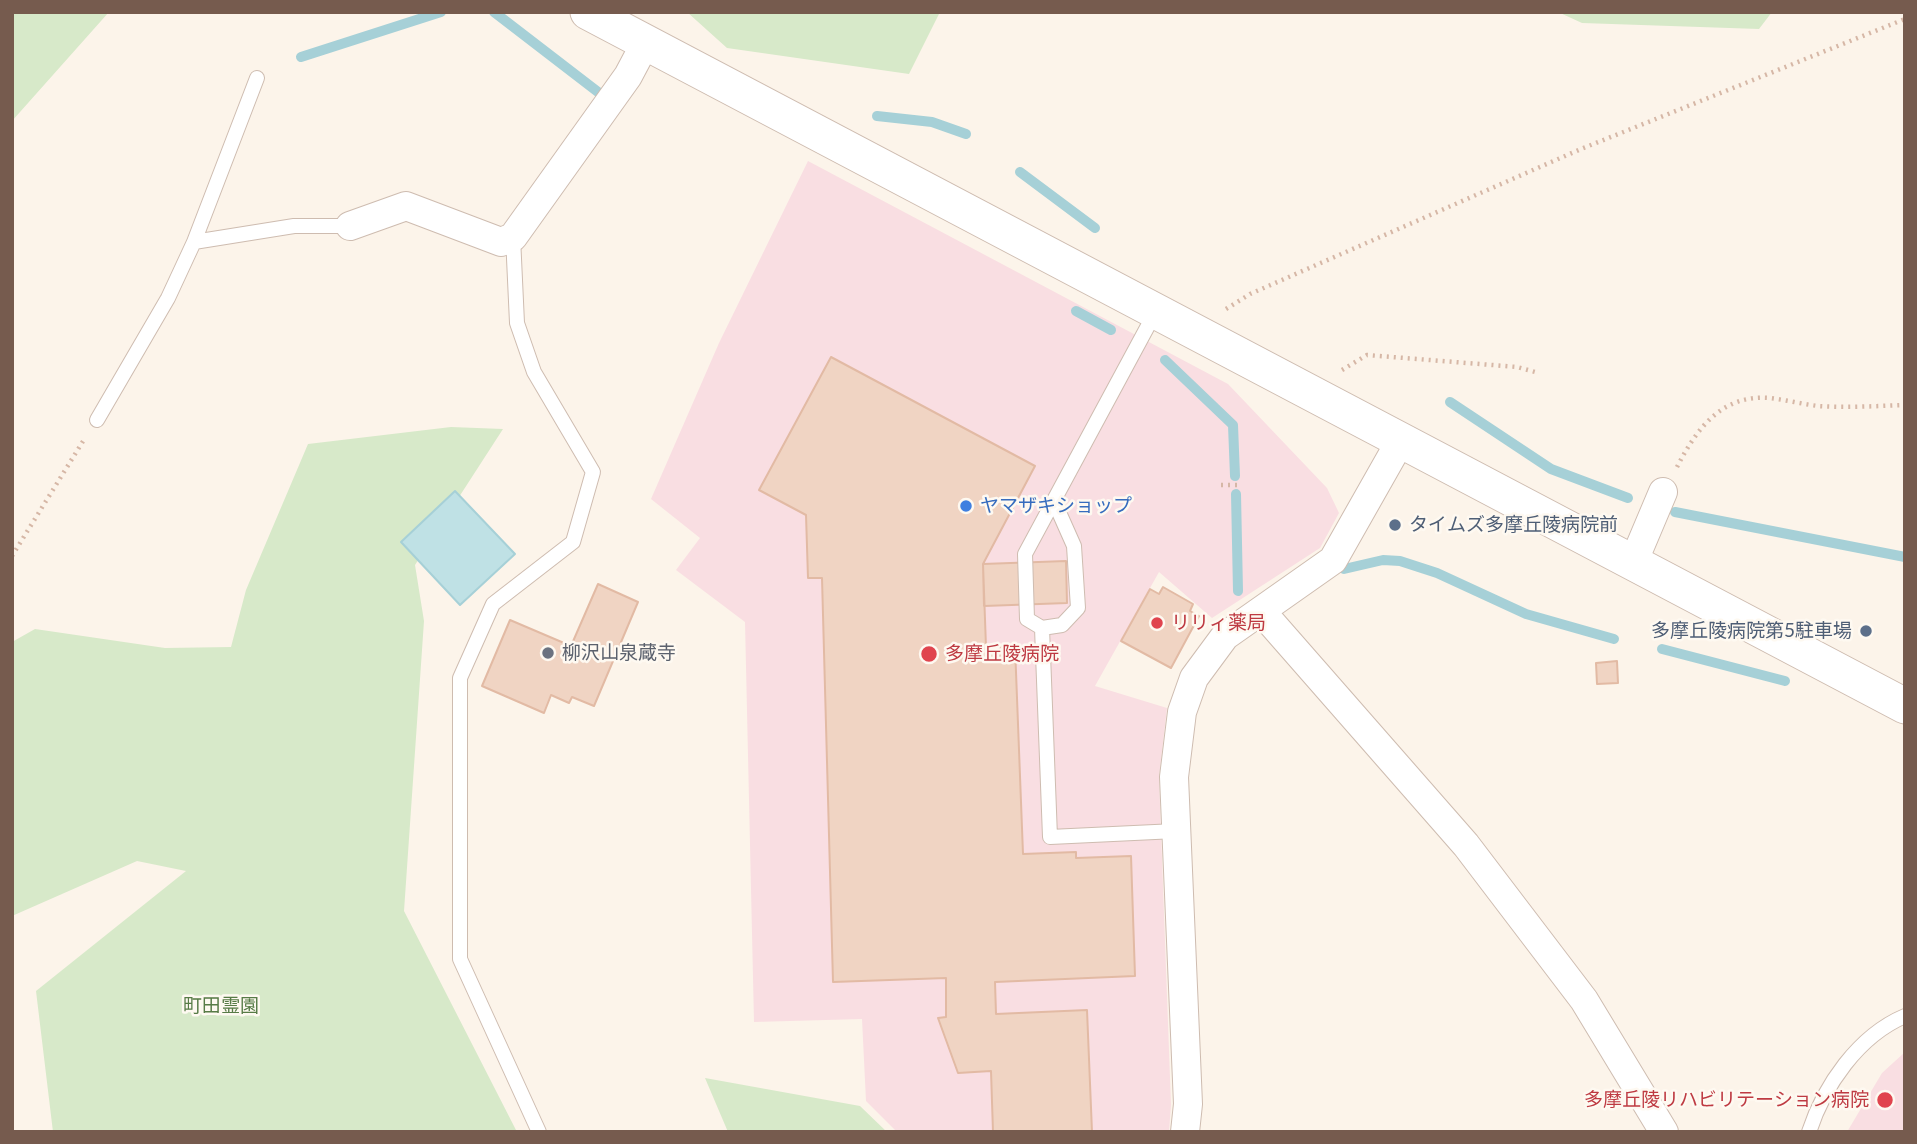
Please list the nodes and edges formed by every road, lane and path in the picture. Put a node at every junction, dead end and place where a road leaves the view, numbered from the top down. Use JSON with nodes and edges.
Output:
{"nodes":[{"id":1,"x":588,"y":12,"type":"edge"},
{"id":2,"x":1905,"y":19,"type":"edge"},
{"id":3,"x":646,"y":42,"type":"junction"},
{"id":4,"x":257,"y":78,"type":"dead end"},
{"id":5,"x":350,"y":226,"type":"joint"},
{"id":6,"x":513,"y":237,"type":"junction"},
{"id":7,"x":194,"y":242,"type":"junction"},
{"id":8,"x":1156,"y":311,"type":"junction"},
{"id":9,"x":1193,"y":331,"type":"junction"},
{"id":10,"x":1539,"y":373,"type":"dead end"},
{"id":11,"x":1325,"y":400,"type":"junction"},
{"id":12,"x":1905,"y":405,"type":"edge"},
{"id":13,"x":97,"y":420,"type":"joint"},
{"id":14,"x":1401,"y":440,"type":"junction"},
{"id":15,"x":1221,"y":485,"type":"dead end"},
{"id":16,"x":1241,"y":485,"type":"dead end"},
{"id":17,"x":1663,"y":492,"type":"joint"},
{"id":18,"x":1054,"y":501,"type":"junction"},
{"id":19,"x":12,"y":556,"type":"edge"},
{"id":20,"x":1633,"y":563,"type":"junction"},
{"id":21,"x":1261,"y":611,"type":"junction"},
{"id":22,"x":1042,"y":628,"type":"junction"},
{"id":23,"x":1905,"y":706,"type":"edge"},
{"id":24,"x":1176,"y":831,"type":"junction"},
{"id":25,"x":1905,"y":1017,"type":"edge"},
{"id":26,"x":539,"y":1132,"type":"edge"},
{"id":27,"x":1185,"y":1132,"type":"edge"},
{"id":28,"x":1664,"y":1132,"type":"edge"},
{"id":29,"x":1809,"y":1132,"type":"edge"}],
"edges":[{"from":1,"to":3,"type":"street"},
{"from":2,"to":9,"type":"path"},
{"from":3,"to":6,"type":"street"},
{"from":3,"to":8,"type":"street"},
{"from":4,"to":7,"type":"lane"},
{"from":5,"to":6,"type":"street"},
{"from":5,"to":7,"type":"lane"},
{"from":6,"to":26,"type":"lane"},
{"from":7,"to":13,"type":"lane"},
{"from":8,"to":9,"type":"street"},
{"from":8,"to":18,"type":"lane"},
{"from":9,"to":11,"type":"street"},
{"from":10,"to":11,"type":"path"},
{"from":11,"to":14,"type":"street"},
{"from":12,"to":17,"type":"path"},
{"from":13,"to":19,"type":"path"},
{"from":14,"to":20,"type":"street"},
{"from":14,"to":21,"type":"street"},
{"from":15,"to":16,"type":"path"},
{"from":17,"to":20,"type":"street"},
{"from":18,"to":22,"type":"lane"},
{"from":18,"to":22,"type":"lane"},
{"from":20,"to":23,"type":"street"},
{"from":21,"to":24,"type":"street"},
{"from":21,"to":28,"type":"street"},
{"from":22,"to":24,"type":"lane"},
{"from":24,"to":27,"type":"street"},
{"from":25,"to":29,"type":"lane"}]}
